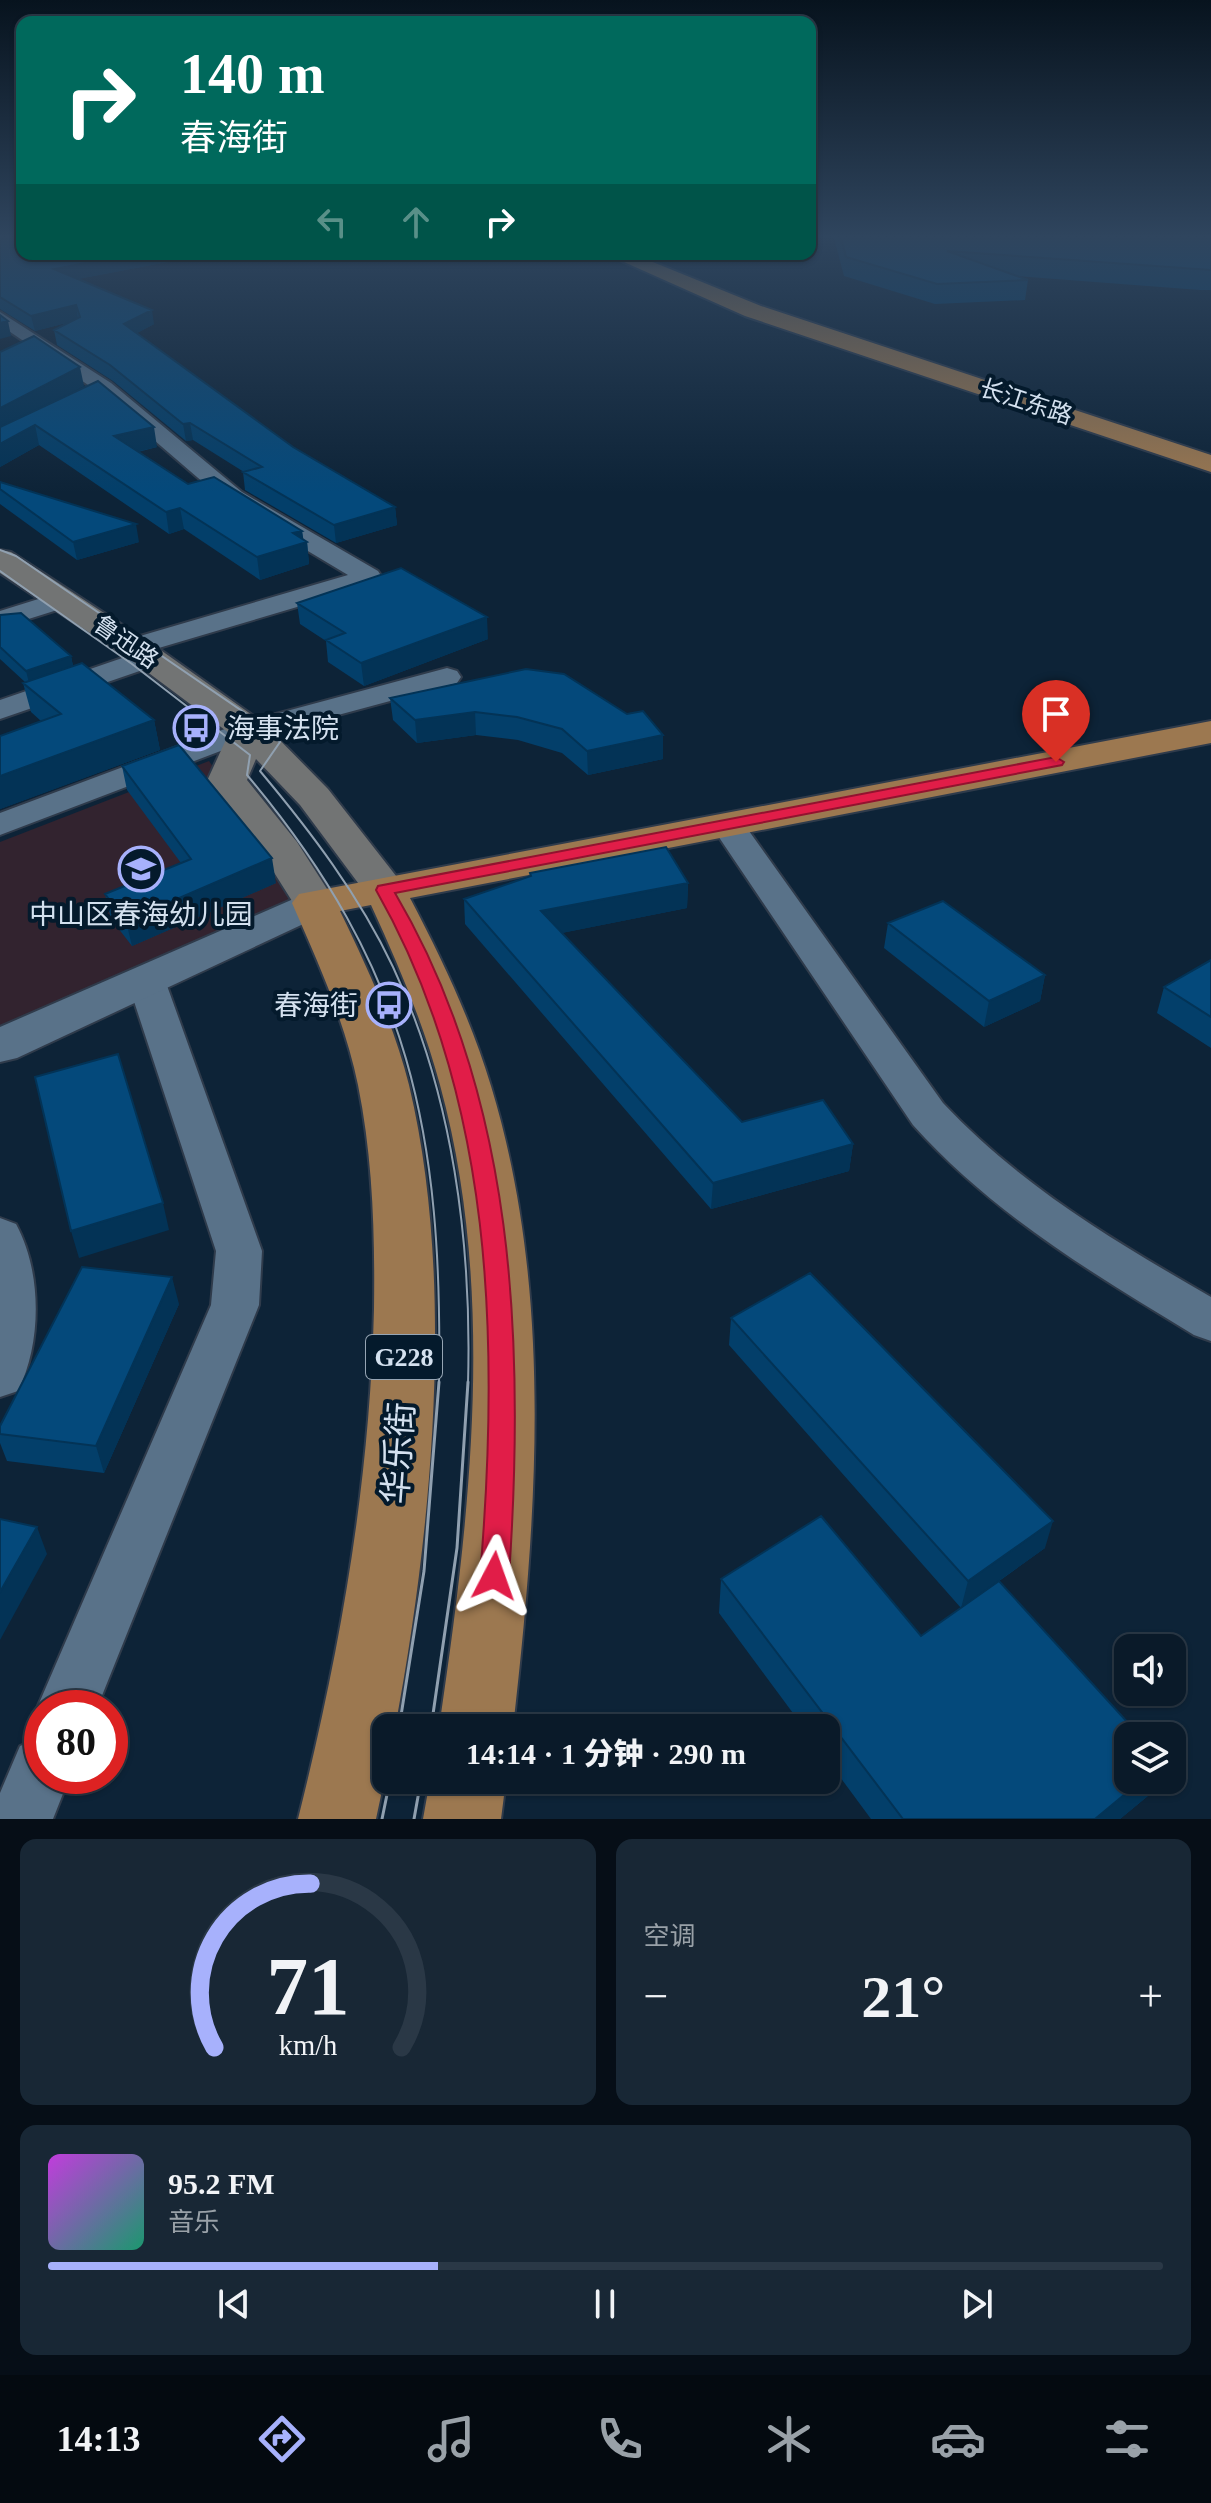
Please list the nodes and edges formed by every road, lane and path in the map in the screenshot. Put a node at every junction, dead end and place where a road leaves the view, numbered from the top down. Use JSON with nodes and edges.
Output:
{"nodes":[{"id":1,"x":9,"y":323,"type":"edge"},
{"id":2,"x":789,"y":323,"type":"edge"},
{"id":3,"x":811,"y":323,"type":"edge"},
{"id":4,"x":104,"y":387,"type":"junction"},
{"id":5,"x":78,"y":400,"type":"edge"},
{"id":6,"x":1211,"y":455,"type":"edge"},
{"id":7,"x":1211,"y":464,"type":"edge"},
{"id":8,"x":0,"y":559,"type":"edge"},
{"id":9,"x":64,"y":599,"type":"junction"},
{"id":10,"x":0,"y":620,"type":"edge"},
{"id":11,"x":142,"y":652,"type":"junction"},
{"id":12,"x":447,"y":677,"type":"dead end"},
{"id":13,"x":0,"y":710,"type":"edge"},
{"id":14,"x":249,"y":730,"type":"junction"},
{"id":15,"x":1211,"y":732,"type":"edge"},
{"id":16,"x":727,"y":824,"type":"junction"},
{"id":17,"x":0,"y":825,"type":"edge"},
{"id":18,"x":385,"y":890,"type":"junction"},
{"id":19,"x":314,"y":903,"type":"junction"},
{"id":20,"x":146,"y":980,"type":"junction"},
{"id":21,"x":0,"y":1046,"type":"edge"},
{"id":22,"x":0,"y":1236,"type":"edge"},
{"id":23,"x":1211,"y":1321,"type":"edge"},
{"id":24,"x":0,"y":1376,"type":"edge"},
{"id":25,"x":75,"y":1690,"type":"edge"},
{"id":26,"x":478,"y":1714,"type":"edge"},
{"id":27,"x":31,"y":1794,"type":"edge"},
{"id":28,"x":466,"y":1794,"type":"edge"},
{"id":29,"x":21,"y":1819,"type":"edge"},
{"id":30,"x":337,"y":1819,"type":"edge"},
{"id":31,"x":462,"y":1819,"type":"edge"}],
"edges":[{"from":1,"to":4,"type":"street"},
{"from":2,"to":7,"type":"highway","name":"长江东路"},
{"from":3,"to":6,"type":"highway","name":"长江东路"},
{"from":4,"to":5,"type":"street"},
{"from":4,"to":11,"type":"street"},
{"from":8,"to":9,"type":"main road","name":"鲁迅路"},
{"from":9,"to":10,"type":"street"},
{"from":9,"to":11,"type":"main road","name":"鲁迅路"},
{"from":11,"to":13,"type":"street"},
{"from":11,"to":14,"type":"main road","name":"鲁迅路"},
{"from":12,"to":14,"type":"street"},
{"from":14,"to":17,"type":"street"},
{"from":14,"to":18,"type":"main road","name":"鲁迅路"},
{"from":14,"to":19,"type":"main road"},
{"from":15,"to":16,"type":"highway"},
{"from":16,"to":18,"type":"highway"},
{"from":16,"to":23,"type":"street"},
{"from":18,"to":19,"type":"highway"},
{"from":18,"to":26,"type":"highway"},
{"from":19,"to":20,"type":"street"},
{"from":19,"to":30,"type":"highway","name":"华乐街","number":"G228"},
{"from":20,"to":21,"type":"street"},
{"from":20,"to":25,"type":"street"},
{"from":22,"to":24,"type":"street"},
{"from":27,"to":29,"type":"street"},
{"from":28,"to":31,"type":"highway"}]}
